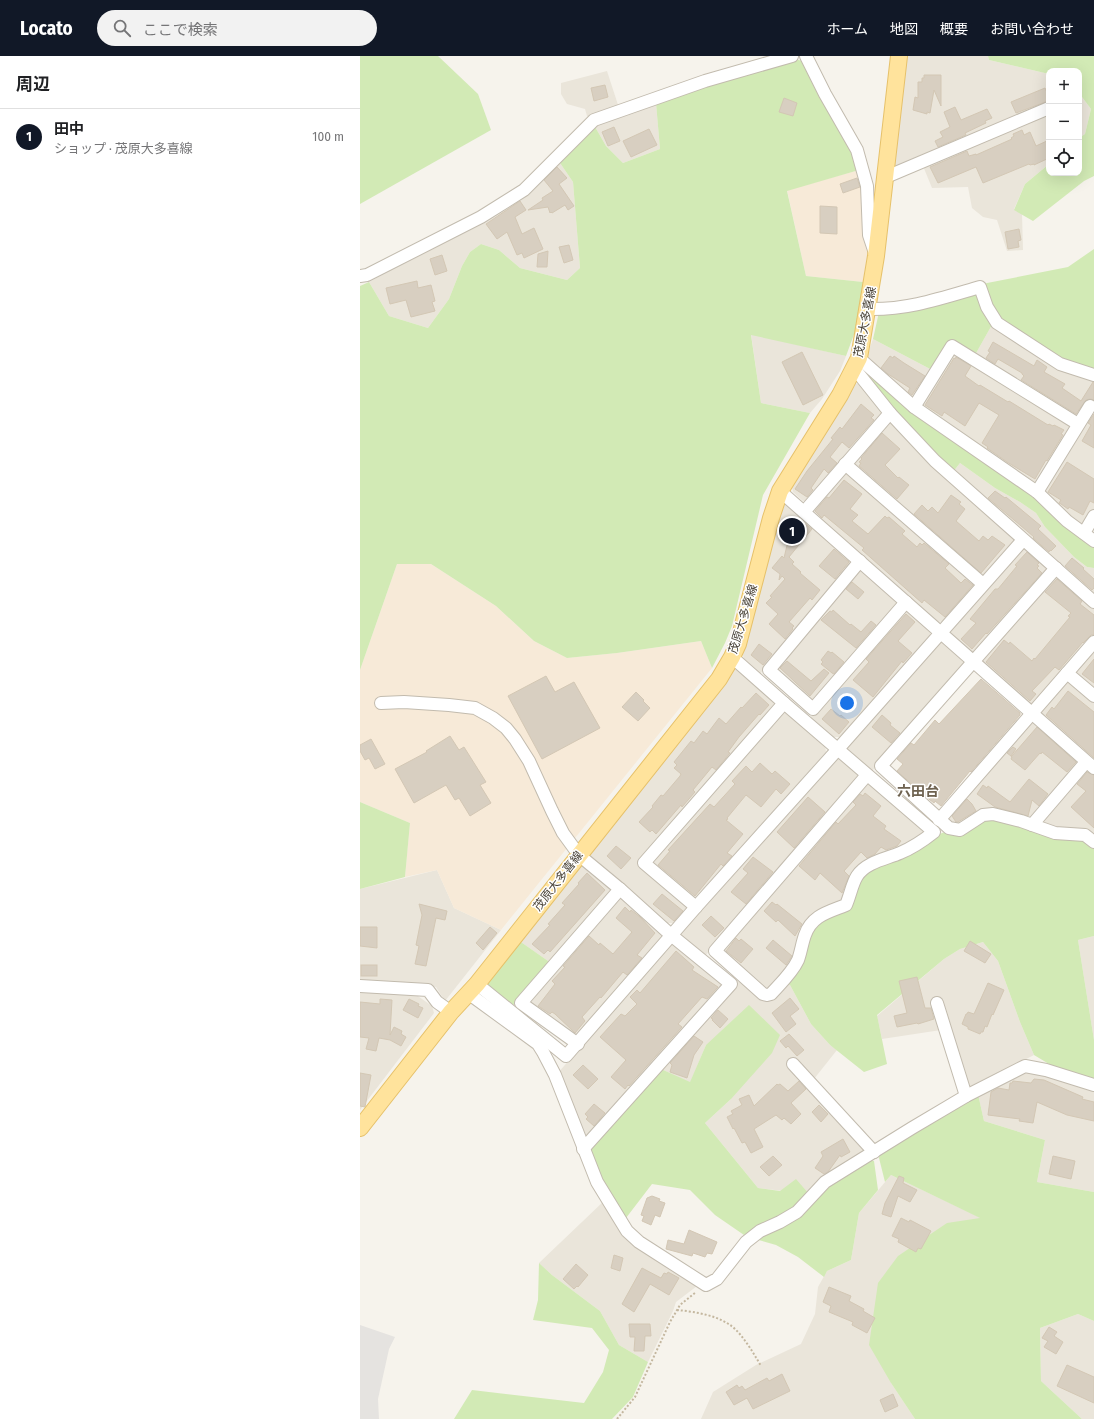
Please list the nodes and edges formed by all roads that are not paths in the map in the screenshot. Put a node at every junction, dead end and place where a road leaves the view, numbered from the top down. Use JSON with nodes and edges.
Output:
{"nodes":[{"id":1,"x":792,"y":56,"type":"edge"},
{"id":2,"x":806,"y":56,"type":"edge"},
{"id":3,"x":899,"y":56,"type":"edge"},
{"id":4,"x":1046,"y":109,"type":"edge"},
{"id":5,"x":886,"y":177,"type":"junction"},
{"id":6,"x":876,"y":256,"type":"junction"},
{"id":7,"x":360,"y":276,"type":"edge"},
{"id":8,"x":868,"y":309,"type":"junction"},
{"id":9,"x":857,"y":363,"type":"junction"},
{"id":10,"x":1094,"y":374,"type":"edge"},
{"id":11,"x":914,"y":406,"type":"junction"},
{"id":12,"x":1090,"y":406,"type":"dead end"},
{"id":13,"x":890,"y":413,"type":"junction"},
{"id":14,"x":1078,"y":424,"type":"junction"},
{"id":15,"x":845,"y":464,"type":"junction"},
{"id":16,"x":780,"y":491,"type":"junction"},
{"id":17,"x":1037,"y":492,"type":"junction"},
{"id":18,"x":804,"y":512,"type":"junction"},
{"id":19,"x":1094,"y":516,"type":"edge"},
{"id":20,"x":1084,"y":533,"type":"junction"},
{"id":21,"x":1023,"y":540,"type":"junction"},
{"id":22,"x":1094,"y":541,"type":"edge"},
{"id":23,"x":860,"y":561,"type":"junction"},
{"id":24,"x":1056,"y":568,"type":"junction"},
{"id":25,"x":983,"y":584,"type":"junction"},
{"id":26,"x":906,"y":602,"type":"junction"},
{"id":27,"x":1094,"y":602,"type":"edge"},
{"id":28,"x":940,"y":632,"type":"junction"},
{"id":29,"x":1094,"y":642,"type":"edge"},
{"id":30,"x":732,"y":657,"type":"junction"},
{"id":31,"x":973,"y":661,"type":"junction"},
{"id":32,"x":1068,"y":673,"type":"junction"},
{"id":33,"x":1094,"y":696,"type":"edge"},
{"id":34,"x":381,"y":703,"type":"dead end"},
{"id":35,"x":784,"y":703,"type":"junction"},
{"id":36,"x":1032,"y":713,"type":"junction"},
{"id":37,"x":838,"y":749,"type":"junction"},
{"id":38,"x":1090,"y":765,"type":"edge"},
{"id":39,"x":868,"y":775,"type":"junction"},
{"id":40,"x":939,"y":820,"type":"junction"},
{"id":41,"x":1032,"y":825,"type":"junction"},
{"id":42,"x":1094,"y":842,"type":"edge"},
{"id":43,"x":579,"y":855,"type":"junction"},
{"id":44,"x":620,"y":889,"type":"junction"},
{"id":45,"x":696,"y":907,"type":"junction"},
{"id":46,"x":671,"y":935,"type":"junction"},
{"id":47,"x":360,"y":986,"type":"edge"},
{"id":48,"x":472,"y":988,"type":"junction"},
{"id":49,"x":937,"y":1003,"type":"dead end"},
{"id":50,"x":451,"y":1012,"type":"junction"},
{"id":51,"x":578,"y":1044,"type":"junction"},
{"id":52,"x":793,"y":1064,"type":"dead end"},
{"id":53,"x":1094,"y":1085,"type":"edge"},
{"id":54,"x":966,"y":1096,"type":"junction"},
{"id":55,"x":360,"y":1128,"type":"edge"},
{"id":56,"x":583,"y":1149,"type":"junction"},
{"id":57,"x":874,"y":1152,"type":"junction"}],
"edges":[{"from":1,"to":7,"type":"street"},
{"from":2,"to":6,"type":"street"},
{"from":3,"to":5,"type":"main road","name":"茂原大多喜線"},
{"from":4,"to":5,"type":"street"},
{"from":5,"to":6,"type":"main road","name":"茂原大多喜線"},
{"from":6,"to":8,"type":"main road","name":"茂原大多喜線"},
{"from":8,"to":9,"type":"main road","name":"茂原大多喜線"},
{"from":8,"to":10,"type":"street"},
{"from":9,"to":11,"type":"street"},
{"from":9,"to":13,"type":"street"},
{"from":9,"to":16,"type":"main road","name":"茂原大多喜線"},
{"from":11,"to":14,"type":"street"},
{"from":11,"to":17,"type":"street"},
{"from":12,"to":14,"type":"street"},
{"from":13,"to":15,"type":"street"},
{"from":13,"to":21,"type":"street"},
{"from":14,"to":17,"type":"street"},
{"from":15,"to":18,"type":"street"},
{"from":15,"to":25,"type":"street"},
{"from":16,"to":18,"type":"street"},
{"from":16,"to":30,"type":"main road","name":"茂原大多喜線"},
{"from":17,"to":20,"type":"street"},
{"from":18,"to":23,"type":"street"},
{"from":19,"to":20,"type":"street"},
{"from":20,"to":22,"type":"street"},
{"from":21,"to":24,"type":"street"},
{"from":21,"to":25,"type":"street"},
{"from":23,"to":26,"type":"street"},
{"from":23,"to":26,"type":"street"},
{"from":24,"to":27,"type":"street"},
{"from":24,"to":31,"type":"street"},
{"from":25,"to":28,"type":"street"},
{"from":26,"to":28,"type":"street"},
{"from":28,"to":31,"type":"street"},
{"from":28,"to":37,"type":"street"},
{"from":29,"to":32,"type":"street"},
{"from":30,"to":35,"type":"street"},
{"from":30,"to":43,"type":"main road","name":"茂原大多喜線"},
{"from":31,"to":36,"type":"street"},
{"from":31,"to":40,"type":"street"},
{"from":32,"to":33,"type":"street"},
{"from":32,"to":36,"type":"street"},
{"from":34,"to":43,"type":"street"},
{"from":35,"to":37,"type":"street"},
{"from":35,"to":45,"type":"street"},
{"from":36,"to":38,"type":"street"},
{"from":36,"to":40,"type":"street"},
{"from":37,"to":39,"type":"street"},
{"from":37,"to":45,"type":"street"},
{"from":38,"to":41,"type":"street"},
{"from":39,"to":39,"type":"street"},
{"from":40,"to":41,"type":"street"},
{"from":41,"to":42,"type":"street"},
{"from":43,"to":44,"type":"street"},
{"from":43,"to":48,"type":"main road","name":"茂原大多喜線"},
{"from":44,"to":46,"type":"street"},
{"from":44,"to":51,"type":"street"},
{"from":45,"to":46,"type":"street"},
{"from":46,"to":51,"type":"street"},
{"from":46,"to":56,"type":"street"},
{"from":47,"to":50,"type":"street"},
{"from":48,"to":50,"type":"main road","name":"茂原大多喜線"},
{"from":48,"to":51,"type":"street"},
{"from":48,"to":56,"type":"street"},
{"from":49,"to":54,"type":"street"},
{"from":50,"to":55,"type":"main road","name":"茂原大多喜線"},
{"from":52,"to":57,"type":"street"},
{"from":53,"to":54,"type":"street"},
{"from":54,"to":57,"type":"street"},
{"from":56,"to":57,"type":"street"}]}
